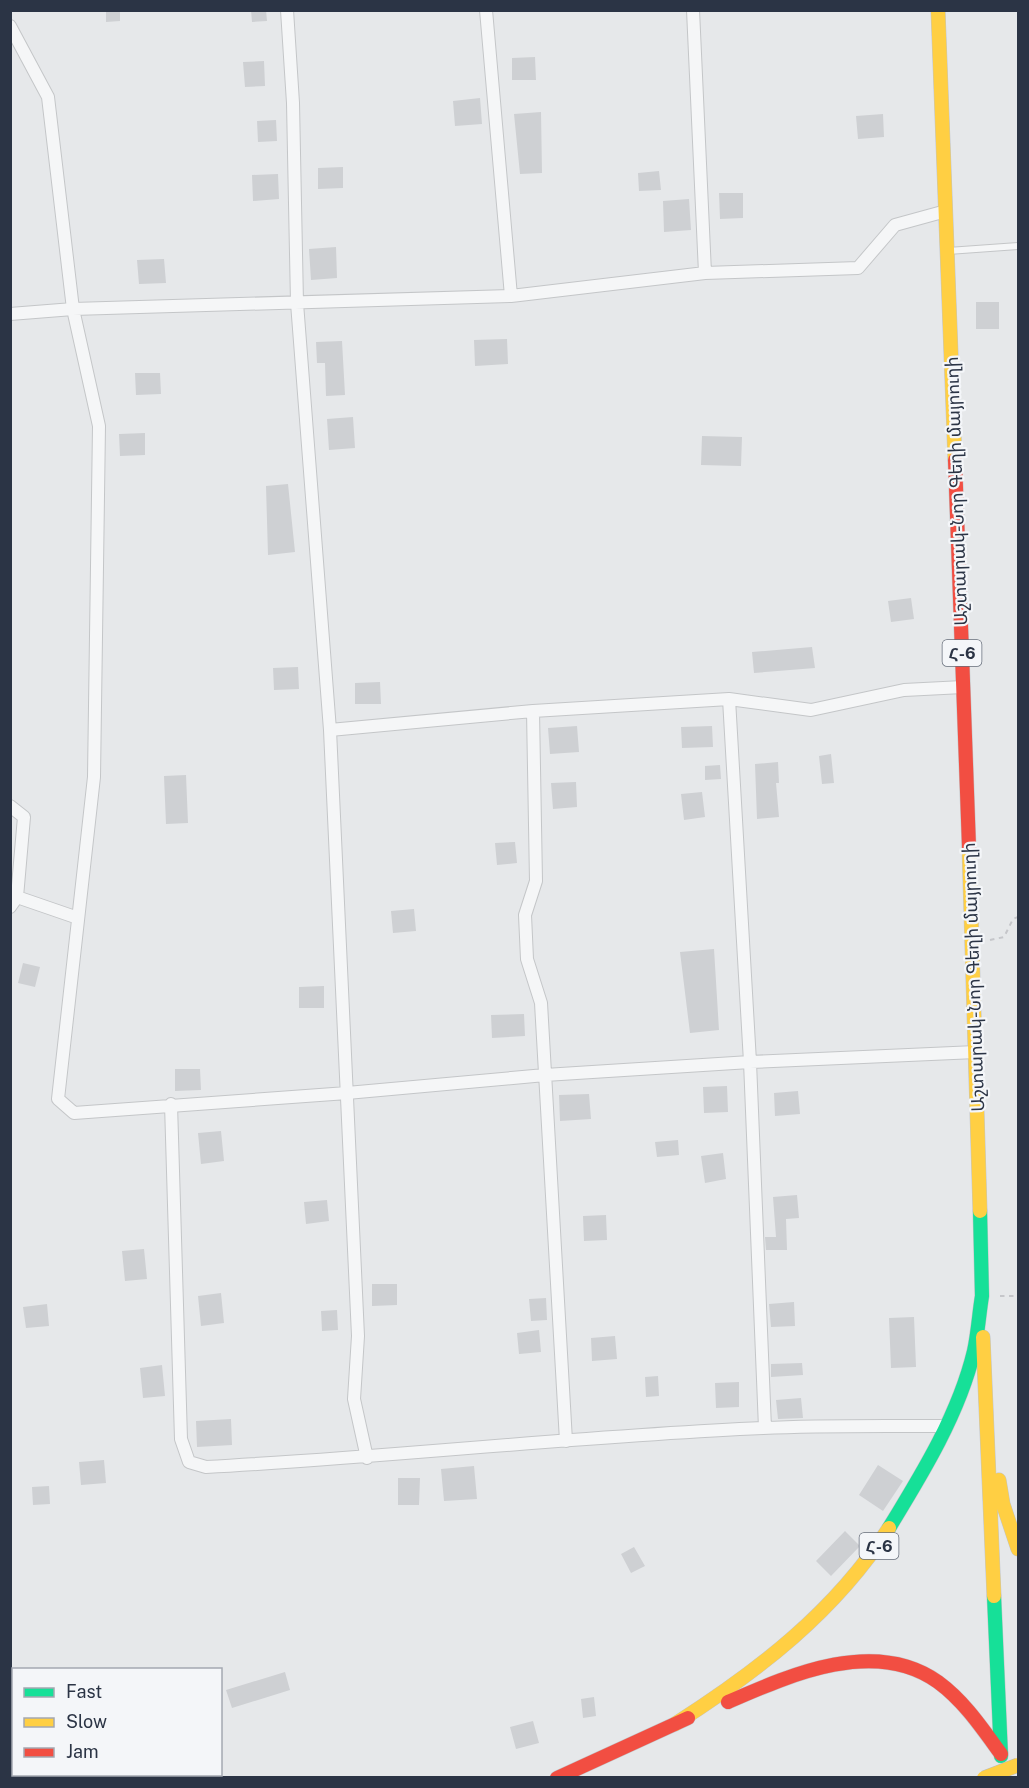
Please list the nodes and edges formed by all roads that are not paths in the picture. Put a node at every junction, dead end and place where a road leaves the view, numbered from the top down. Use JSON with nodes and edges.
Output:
{"nodes":[{"id":1,"x":287,"y":10,"type":"edge"},
{"id":2,"x":486,"y":10,"type":"edge"},
{"id":3,"x":693,"y":10,"type":"edge"},
{"id":4,"x":938,"y":10,"type":"edge"},
{"id":5,"x":10,"y":26,"type":"edge"},
{"id":6,"x":946,"y":211,"type":"junction"},
{"id":7,"x":1018,"y":246,"type":"edge"},
{"id":8,"x":947,"y":251,"type":"junction"},
{"id":9,"x":705,"y":273,"type":"junction"},
{"id":10,"x":511,"y":296,"type":"junction"},
{"id":11,"x":297,"y":303,"type":"junction"},
{"id":12,"x":73,"y":309,"type":"junction"},
{"id":13,"x":10,"y":314,"type":"edge"},
{"id":14,"x":963,"y":687,"type":"junction"},
{"id":15,"x":729,"y":699,"type":"junction"},
{"id":16,"x":533,"y":711,"type":"junction"},
{"id":17,"x":330,"y":730,"type":"junction"},
{"id":18,"x":10,"y":806,"type":"edge"},
{"id":19,"x":14,"y":902,"type":"edge"},
{"id":20,"x":78,"y":918,"type":"junction"},
{"id":21,"x":976,"y":1052,"type":"junction"},
{"id":22,"x":750,"y":1062,"type":"junction"},
{"id":23,"x":545,"y":1075,"type":"junction"},
{"id":24,"x":347,"y":1093,"type":"junction"},
{"id":25,"x":171,"y":1104,"type":"junction"},
{"id":26,"x":982,"y":1296,"type":"junction"},
{"id":27,"x":985,"y":1403,"type":"junction"},
{"id":28,"x":945,"y":1426,"type":"junction"},
{"id":29,"x":765,"y":1428,"type":"junction"},
{"id":30,"x":566,"y":1441,"type":"junction"},
{"id":31,"x":368,"y":1458,"type":"junction"},
{"id":32,"x":1018,"y":1549,"type":"edge"},
{"id":33,"x":675,"y":1724,"type":"junction"},
{"id":34,"x":1001,"y":1754,"type":"junction"},
{"id":35,"x":1018,"y":1765,"type":"edge"},
{"id":36,"x":557,"y":1778,"type":"edge"},
{"id":37,"x":984,"y":1778,"type":"edge"},
{"id":38,"x":1001,"y":1778,"type":"edge"}],
"edges":[{"from":1,"to":11,"type":"street"},
{"from":2,"to":10,"type":"street"},
{"from":3,"to":9,"type":"street"},
{"from":4,"to":6,"type":"main road","name":"Աշտարակ-Նոր Գեղի մայրուղի","number":"Հ-6"},
{"from":5,"to":12,"type":"street"},
{"from":6,"to":8,"type":"main road","name":"Աշտարակ-Նոր Գեղի մայրուղի","number":"Հ-6"},
{"from":6,"to":9,"type":"street"},
{"from":7,"to":8,"type":"lane"},
{"from":8,"to":14,"type":"main road","name":"Աշտարակ-Նոր Գեղի մայրուղի","number":"Հ-6"},
{"from":9,"to":10,"type":"street"},
{"from":10,"to":11,"type":"street"},
{"from":11,"to":12,"type":"street"},
{"from":11,"to":17,"type":"street"},
{"from":12,"to":13,"type":"street"},
{"from":12,"to":20,"type":"street"},
{"from":14,"to":15,"type":"street"},
{"from":14,"to":21,"type":"main road","name":"Աշտարակ-Նոր Գեղի մայրուղի","number":"Հ-6"},
{"from":15,"to":16,"type":"street"},
{"from":15,"to":22,"type":"street"},
{"from":16,"to":17,"type":"street"},
{"from":16,"to":23,"type":"street"},
{"from":17,"to":24,"type":"street"},
{"from":18,"to":19,"type":"street"},
{"from":19,"to":20,"type":"street"},
{"from":20,"to":25,"type":"street"},
{"from":21,"to":22,"type":"street"},
{"from":21,"to":26,"type":"main road","name":"Աշտարակ-Նոր Գեղի մայրուղի","number":"Հ-6"},
{"from":22,"to":23,"type":"street"},
{"from":22,"to":29,"type":"street"},
{"from":23,"to":24,"type":"street"},
{"from":23,"to":30,"type":"street"},
{"from":24,"to":25,"type":"street"},
{"from":24,"to":31,"type":"street"},
{"from":25,"to":31,"type":"street"},
{"from":26,"to":27,"type":"main road"},
{"from":26,"to":28,"type":"main road","number":"Հ-6"},
{"from":27,"to":32,"type":"main road"},
{"from":27,"to":34,"type":"main road"},
{"from":28,"to":29,"type":"street"},
{"from":28,"to":33,"type":"main road","number":"Հ-6"},
{"from":29,"to":30,"type":"street"},
{"from":30,"to":31,"type":"street"},
{"from":33,"to":34,"type":"main road"},
{"from":33,"to":36,"type":"main road"},
{"from":34,"to":38,"type":"main road"},
{"from":35,"to":37,"type":"main road","bridge":true}]}
